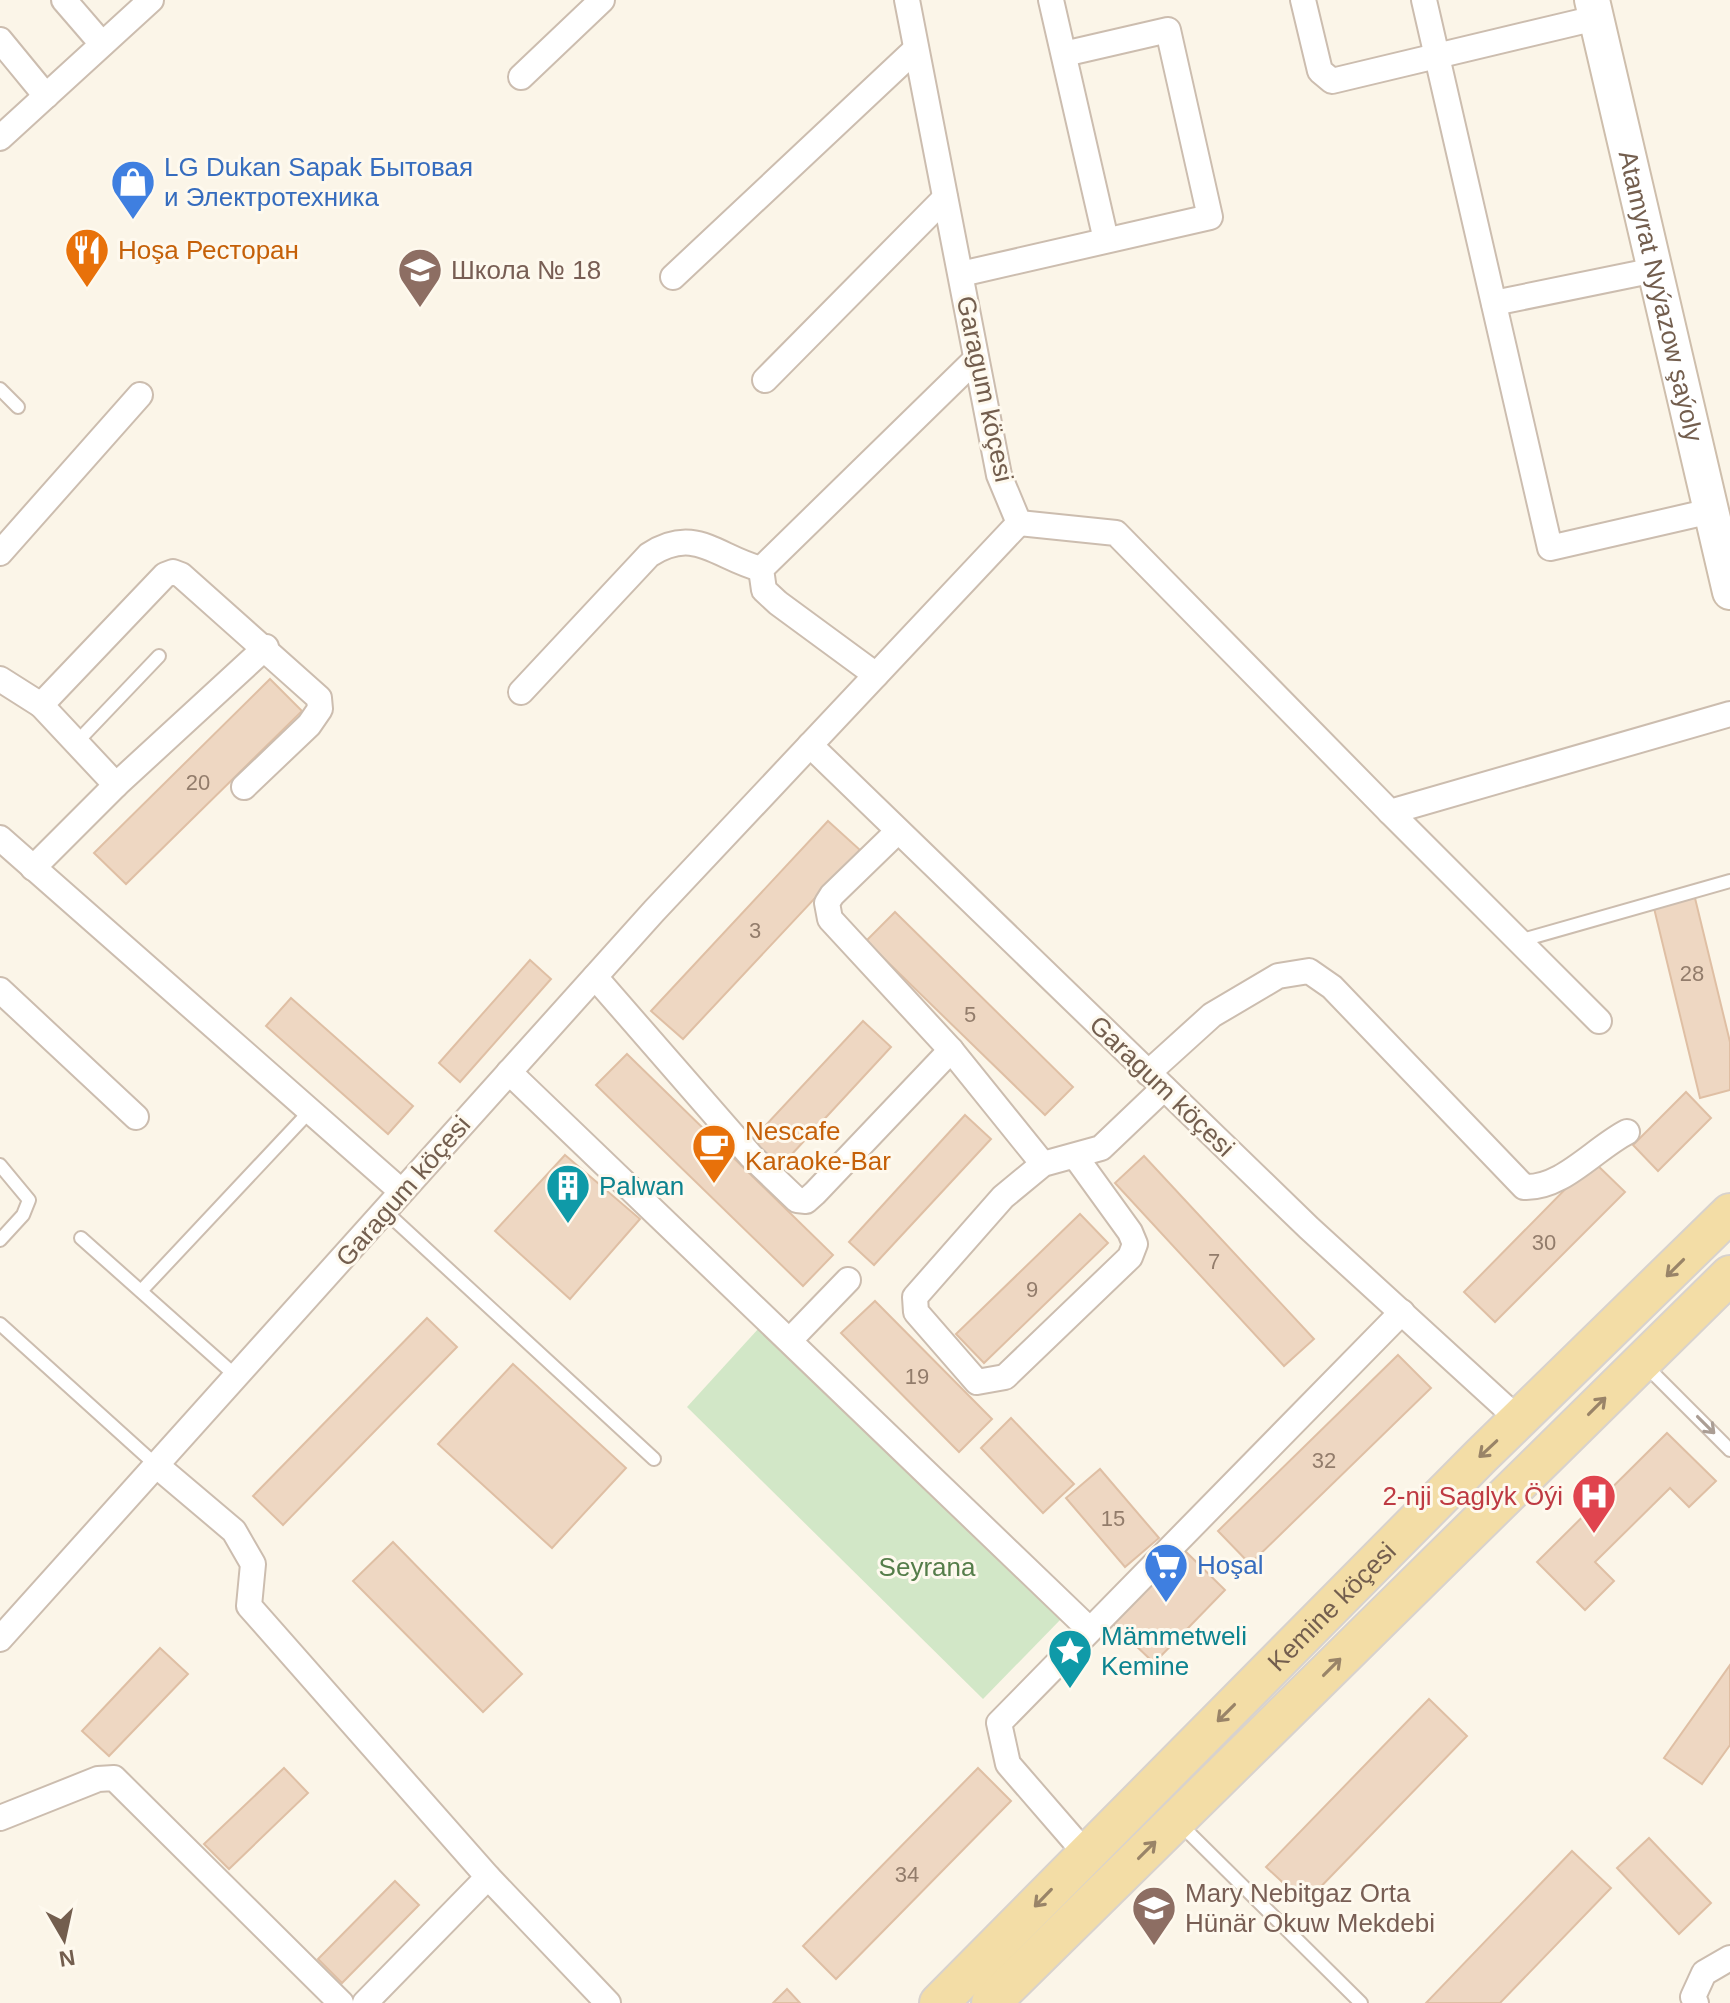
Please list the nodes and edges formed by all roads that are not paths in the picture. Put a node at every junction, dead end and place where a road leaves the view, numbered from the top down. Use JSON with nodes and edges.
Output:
{"nodes":[{"id":1,"x":64,"y":0,"type":"edge"},
{"id":2,"x":151,"y":0,"type":"edge"},
{"id":3,"x":602,"y":0,"type":"edge"},
{"id":4,"x":907,"y":0,"type":"edge"},
{"id":5,"x":1051,"y":0,"type":"edge"},
{"id":6,"x":1303,"y":0,"type":"edge"},
{"id":7,"x":1424,"y":0,"type":"edge"},
{"id":8,"x":1594,"y":9,"type":"edge"},
{"id":9,"x":0,"y":40,"type":"edge"},
{"id":10,"x":102,"y":44,"type":"junction"},
{"id":11,"x":916,"y":49,"type":"junction"},
{"id":12,"x":1064,"y":54,"type":"junction"},
{"id":13,"x":1437,"y":57,"type":"junction"},
{"id":14,"x":521,"y":77,"type":"dead end"},
{"id":15,"x":46,"y":96,"type":"junction"},
{"id":16,"x":3,"y":137,"type":"edge"},
{"id":17,"x":945,"y":198,"type":"junction"},
{"id":18,"x":1106,"y":240,"type":"junction"},
{"id":19,"x":1655,"y":270,"type":"junction"},
{"id":20,"x":961,"y":274,"type":"junction"},
{"id":21,"x":673,"y":277,"type":"dead end"},
{"id":22,"x":1494,"y":303,"type":"junction"},
{"id":23,"x":976,"y":359,"type":"junction"},
{"id":24,"x":765,"y":380,"type":"dead end"},
{"id":25,"x":0,"y":389,"type":"edge"},
{"id":26,"x":140,"y":395,"type":"dead end"},
{"id":27,"x":18,"y":407,"type":"dead end"},
{"id":28,"x":1711,"y":511,"type":"junction"},
{"id":29,"x":1019,"y":523,"type":"junction"},
{"id":30,"x":0,"y":553,"type":"edge"},
{"id":31,"x":761,"y":569,"type":"junction"},
{"id":32,"x":1730,"y":592,"type":"edge"},
{"id":33,"x":266,"y":647,"type":"junction"},
{"id":34,"x":159,"y":656,"type":"dead end"},
{"id":35,"x":876,"y":675,"type":"junction"},
{"id":36,"x":0,"y":679,"type":"edge"},
{"id":37,"x":521,"y":692,"type":"dead end"},
{"id":38,"x":41,"y":705,"type":"junction"},
{"id":39,"x":1730,"y":714,"type":"edge"},
{"id":40,"x":76,"y":743,"type":"junction"},
{"id":41,"x":810,"y":745,"type":"junction"},
{"id":42,"x":116,"y":785,"type":"junction"},
{"id":43,"x":244,"y":787,"type":"dead end"},
{"id":44,"x":1390,"y":812,"type":"junction"},
{"id":45,"x":898,"y":831,"type":"junction"},
{"id":46,"x":0,"y":838,"type":"edge"},
{"id":47,"x":33,"y":868,"type":"junction"},
{"id":48,"x":1730,"y":881,"type":"edge"},
{"id":49,"x":1519,"y":941,"type":"junction"},
{"id":50,"x":595,"y":977,"type":"junction"},
{"id":51,"x":0,"y":990,"type":"edge"},
{"id":52,"x":1599,"y":1021,"type":"dead end"},
{"id":53,"x":951,"y":1050,"type":"junction"},
{"id":54,"x":509,"y":1072,"type":"junction"},
{"id":55,"x":1156,"y":1080,"type":"junction"},
{"id":56,"x":310,"y":1111,"type":"junction"},
{"id":57,"x":136,"y":1117,"type":"dead end"},
{"id":58,"x":1627,"y":1132,"type":"dead end"},
{"id":59,"x":1075,"y":1156,"type":"junction"},
{"id":60,"x":1043,"y":1164,"type":"junction"},
{"id":61,"x":0,"y":1165,"type":"edge"},
{"id":62,"x":401,"y":1191,"type":"junction"},
{"id":63,"x":386,"y":1212,"type":"junction"},
{"id":64,"x":1730,"y":1213,"type":"edge"},
{"id":65,"x":81,"y":1238,"type":"dead end"},
{"id":66,"x":0,"y":1240,"type":"edge"},
{"id":67,"x":1730,"y":1275,"type":"edge"},
{"id":68,"x":848,"y":1280,"type":"dead end"},
{"id":69,"x":141,"y":1291,"type":"junction"},
{"id":70,"x":1402,"y":1312,"type":"junction"},
{"id":71,"x":0,"y":1324,"type":"edge"},
{"id":72,"x":790,"y":1340,"type":"junction"},
{"id":73,"x":1642,"y":1361,"type":"junction"},
{"id":74,"x":236,"y":1376,"type":"junction"},
{"id":75,"x":1519,"y":1420,"type":"junction"},
{"id":76,"x":1730,"y":1450,"type":"edge"},
{"id":77,"x":1551,"y":1452,"type":"junction"},
{"id":78,"x":654,"y":1459,"type":"dead end"},
{"id":79,"x":156,"y":1465,"type":"junction"},
{"id":80,"x":1089,"y":1629,"type":"junction"},
{"id":81,"x":0,"y":1639,"type":"edge"},
{"id":82,"x":1145,"y":1795,"type":"junction"},
{"id":83,"x":0,"y":1818,"type":"edge"},
{"id":84,"x":1177,"y":1820,"type":"junction"},
{"id":85,"x":1086,"y":1854,"type":"junction"},
{"id":86,"x":488,"y":1877,"type":"junction"},
{"id":87,"x":1730,"y":1958,"type":"edge"},
{"id":88,"x":1693,"y":2001,"type":"edge"},
{"id":89,"x":341,"y":2003,"type":"edge"},
{"id":90,"x":365,"y":2003,"type":"edge"},
{"id":91,"x":608,"y":2003,"type":"edge"},
{"id":92,"x":939,"y":2003,"type":"edge"},
{"id":93,"x":991,"y":2003,"type":"edge"},
{"id":94,"x":1361,"y":2003,"type":"edge"}],
"edges":[{"from":1,"to":10,"type":"street"},
{"from":2,"to":10,"type":"street"},
{"from":3,"to":14,"type":"street"},
{"from":4,"to":11,"type":"street","name":"Garagum köçesi"},
{"from":5,"to":12,"type":"street"},
{"from":6,"to":13,"type":"street"},
{"from":7,"to":13,"type":"street"},
{"from":8,"to":13,"type":"street"},
{"from":8,"to":19,"type":"street","name":"Atamyrat Nyýazow şaýoly"},
{"from":9,"to":15,"type":"street"},
{"from":10,"to":15,"type":"street"},
{"from":11,"to":17,"type":"street","name":"Garagum köçesi"},
{"from":11,"to":21,"type":"street"},
{"from":12,"to":18,"type":"street"},
{"from":12,"to":18,"type":"street"},
{"from":13,"to":22,"type":"street"},
{"from":15,"to":16,"type":"street"},
{"from":17,"to":20,"type":"street","name":"Garagum köçesi"},
{"from":17,"to":24,"type":"street"},
{"from":18,"to":20,"type":"street"},
{"from":19,"to":22,"type":"street"},
{"from":19,"to":28,"type":"street","name":"Atamyrat Nyýazow şaýoly"},
{"from":20,"to":23,"type":"street","name":"Garagum köçesi"},
{"from":22,"to":28,"type":"street"},
{"from":23,"to":29,"type":"street","name":"Garagum köçesi"},
{"from":23,"to":31,"type":"street"},
{"from":25,"to":27,"type":"lane"},
{"from":26,"to":30,"type":"street"},
{"from":28,"to":32,"type":"street","name":"Atamyrat Nyýazow şaýoly"},
{"from":29,"to":35,"type":"street","name":"Garagum köçesi"},
{"from":29,"to":44,"type":"street"},
{"from":31,"to":35,"type":"street"},
{"from":31,"to":37,"type":"street"},
{"from":33,"to":38,"type":"street"},
{"from":33,"to":42,"type":"street"},
{"from":33,"to":43,"type":"street"},
{"from":34,"to":40,"type":"lane"},
{"from":35,"to":41,"type":"street","name":"Garagum köçesi"},
{"from":36,"to":38,"type":"street"},
{"from":38,"to":40,"type":"street"},
{"from":39,"to":44,"type":"street"},
{"from":40,"to":42,"type":"street"},
{"from":41,"to":45,"type":"street","name":"Garagum köçesi"},
{"from":41,"to":50,"type":"street","name":"Garagum köçesi"},
{"from":42,"to":47,"type":"street"},
{"from":44,"to":49,"type":"street"},
{"from":45,"to":53,"type":"street"},
{"from":45,"to":55,"type":"street","name":"Garagum köçesi"},
{"from":46,"to":47,"type":"street"},
{"from":47,"to":56,"type":"street"},
{"from":48,"to":49,"type":"lane"},
{"from":49,"to":52,"type":"street"},
{"from":50,"to":53,"type":"street"},
{"from":50,"to":54,"type":"street","name":"Garagum köçesi"},
{"from":51,"to":57,"type":"street"},
{"from":53,"to":60,"type":"street"},
{"from":54,"to":62,"type":"street","name":"Garagum köçesi"},
{"from":54,"to":72,"type":"street"},
{"from":55,"to":58,"type":"street"},
{"from":55,"to":59,"type":"street"},
{"from":55,"to":70,"type":"street","name":"Garagum köçesi"},
{"from":56,"to":62,"type":"street"},
{"from":56,"to":69,"type":"lane"},
{"from":59,"to":60,"type":"street"},
{"from":59,"to":60,"type":"street"},
{"from":61,"to":66,"type":"lane"},
{"from":62,"to":63,"type":"street","name":"Garagum köçesi"},
{"from":63,"to":74,"type":"street","name":"Garagum köçesi"},
{"from":63,"to":78,"type":"lane"},
{"from":64,"to":75,"type":"main road","name":"Kemine köçesi","one_way":true},
{"from":65,"to":69,"type":"lane"},
{"from":67,"to":73,"type":"main road","name":"Kemine köçesi"},
{"from":68,"to":72,"type":"street"},
{"from":69,"to":74,"type":"lane"},
{"from":70,"to":75,"type":"street","name":"Garagum köçesi"},
{"from":70,"to":80,"type":"street"},
{"from":71,"to":79,"type":"lane"},
{"from":72,"to":80,"type":"street"},
{"from":73,"to":76,"type":"lane","one_way":true},
{"from":77,"to":73,"type":"main road","name":"Kemine köçesi","one_way":true},
{"from":74,"to":79,"type":"street","name":"Garagum köçesi"},
{"from":75,"to":77,"type":"street"},
{"from":75,"to":82,"type":"main road","name":"Kemine köçesi","one_way":true},
{"from":84,"to":77,"type":"main road","name":"Kemine köçesi","one_way":true},
{"from":79,"to":81,"type":"street","name":"Garagum köçesi"},
{"from":79,"to":86,"type":"street"},
{"from":80,"to":85,"type":"street"},
{"from":82,"to":84,"type":"street"},
{"from":82,"to":85,"type":"main road","name":"Kemine köçesi"},
{"from":83,"to":89,"type":"street"},
{"from":93,"to":84,"type":"main road","name":"Kemine köçesi","one_way":true},
{"from":84,"to":94,"type":"lane"},
{"from":85,"to":92,"type":"main road","name":"Kemine köçesi","one_way":true},
{"from":86,"to":90,"type":"street"},
{"from":86,"to":91,"type":"street"},
{"from":87,"to":88,"type":"street"}]}
